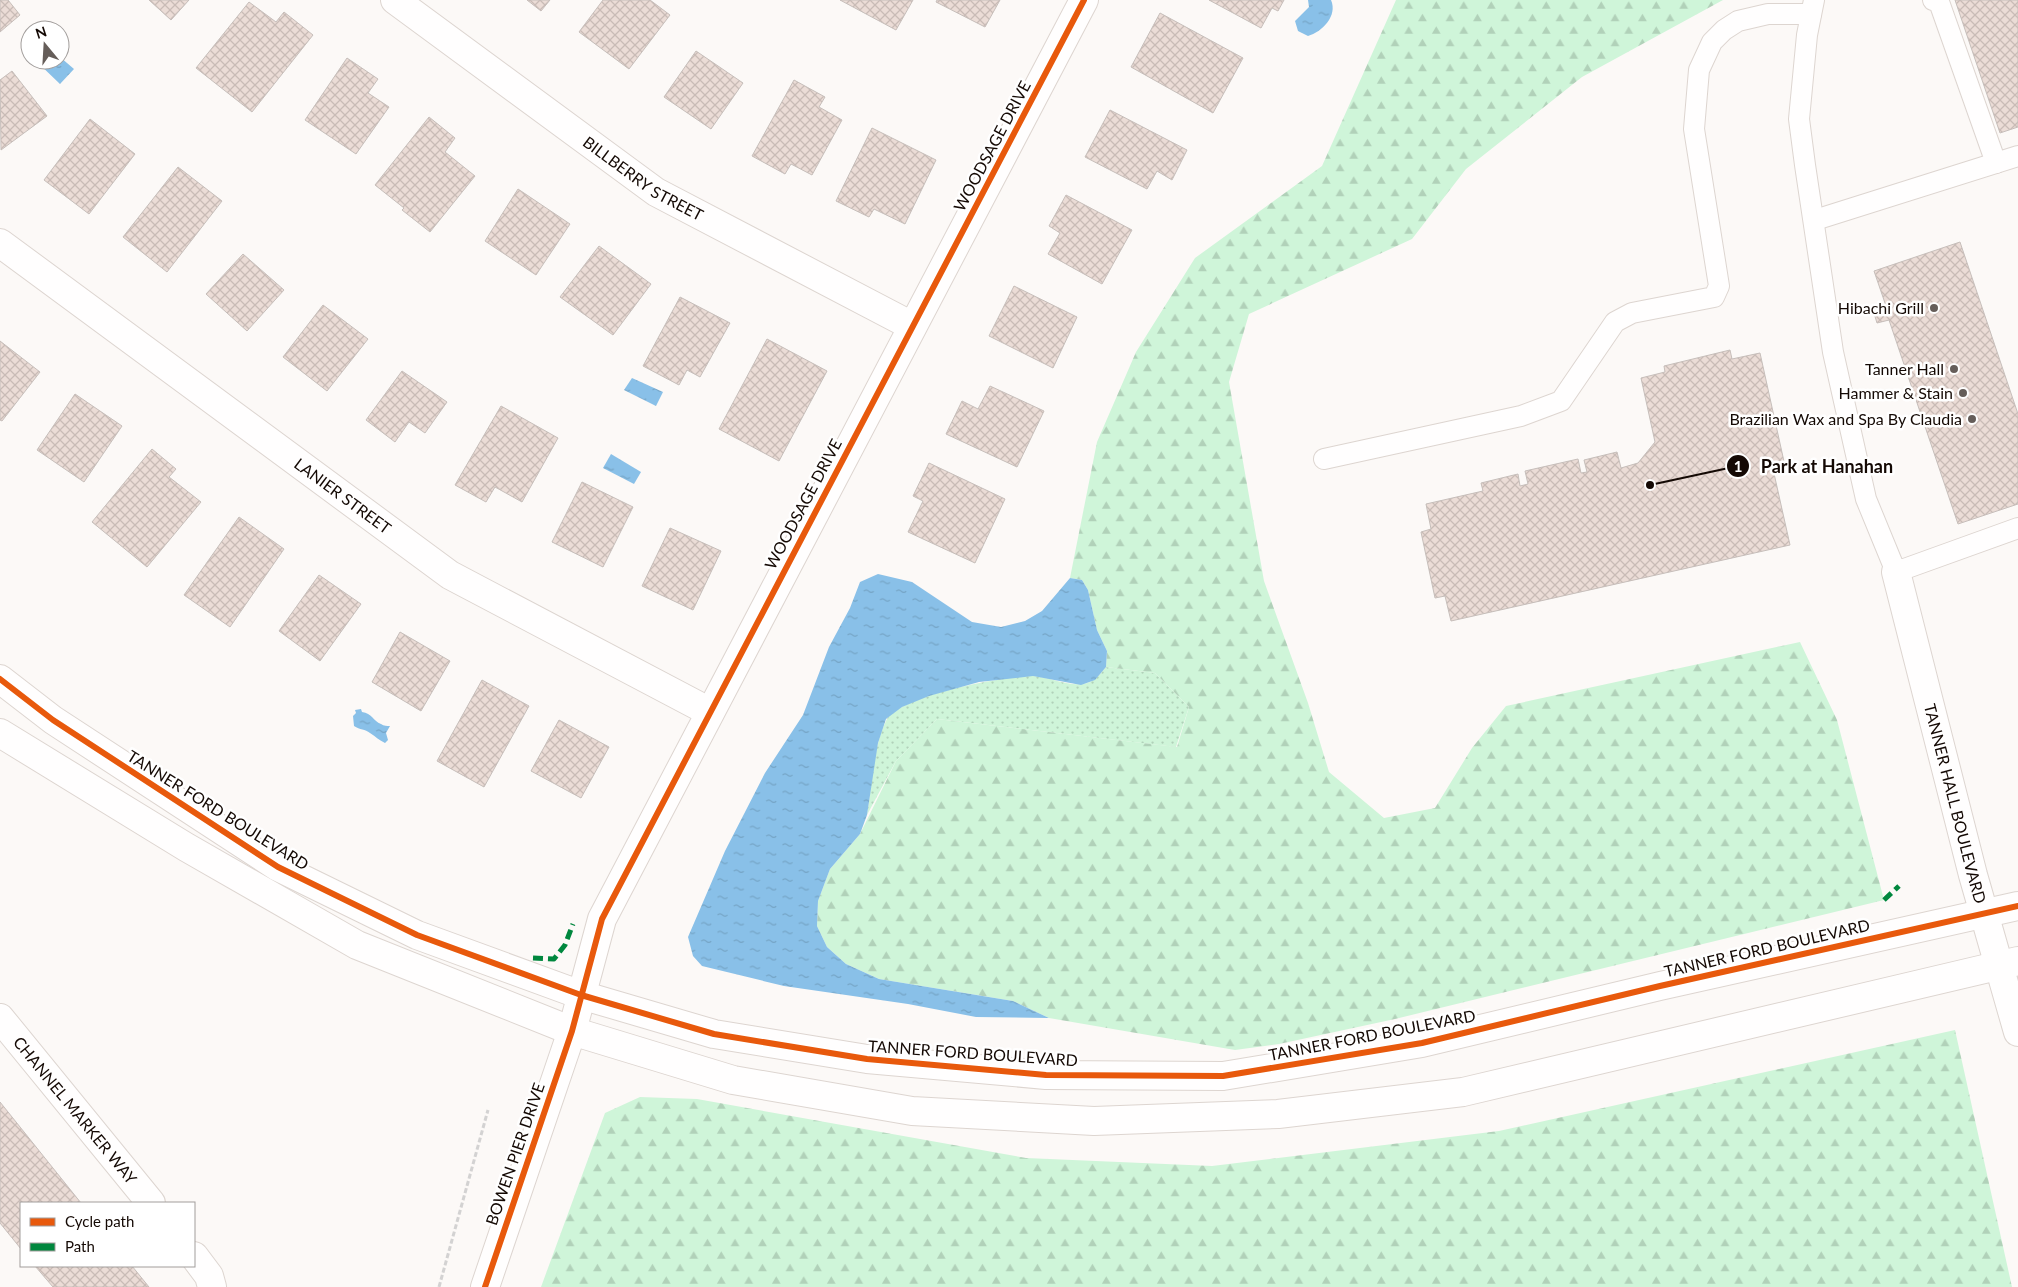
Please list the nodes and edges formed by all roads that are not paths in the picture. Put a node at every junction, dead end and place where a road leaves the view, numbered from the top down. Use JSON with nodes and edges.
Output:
{"nodes":[{"id":1,"x":395,"y":0,"type":"edge"},
{"id":2,"x":1084,"y":0,"type":"edge"},
{"id":3,"x":1933,"y":0,"type":"edge"},
{"id":4,"x":1812,"y":7,"type":"edge"},
{"id":5,"x":2018,"y":156,"type":"edge"},
{"id":6,"x":1996,"y":163,"type":"junction"},
{"id":7,"x":1815,"y":220,"type":"junction"},
{"id":8,"x":0,"y":243,"type":"edge"},
{"id":9,"x":912,"y":326,"type":"junction"},
{"id":10,"x":1324,"y":459,"type":"dead end"},
{"id":11,"x":2018,"y":528,"type":"edge"},
{"id":12,"x":1896,"y":572,"type":"junction"},
{"id":13,"x":0,"y":679,"type":"edge"},
{"id":14,"x":710,"y":712,"type":"junction"},
{"id":15,"x":0,"y":734,"type":"edge"},
{"id":16,"x":2018,"y":906,"type":"edge"},
{"id":17,"x":1984,"y":914,"type":"junction"},
{"id":18,"x":2008,"y":964,"type":"edge"},
{"id":19,"x":581,"y":995,"type":"junction"},
{"id":20,"x":0,"y":1018,"type":"edge"},
{"id":21,"x":572,"y":1031,"type":"junction"},
{"id":22,"x":2018,"y":1032,"type":"edge"},
{"id":23,"x":150,"y":1202,"type":"edge"},
{"id":24,"x":195,"y":1257,"type":"edge"},
{"id":25,"x":212,"y":1287,"type":"edge"},
{"id":26,"x":485,"y":1287,"type":"edge"}],
"edges":[{"from":1,"to":9,"type":"street","name":"BILLBERRY STREET"},
{"from":2,"to":9,"type":"street","name":"WOODSAGE DRIVE"},
{"from":3,"to":6,"type":"lane"},
{"from":4,"to":7,"type":"lane"},
{"from":4,"to":10,"type":"lane"},
{"from":5,"to":6,"type":"lane"},
{"from":6,"to":7,"type":"lane"},
{"from":7,"to":12,"type":"lane"},
{"from":8,"to":14,"type":"street","name":"LANIER STREET"},
{"from":9,"to":14,"type":"street","name":"WOODSAGE DRIVE"},
{"from":11,"to":12,"type":"lane"},
{"from":12,"to":17,"type":"street","name":"TANNER HALL BOULEVARD"},
{"from":13,"to":19,"type":"street","name":"TANNER FORD BOULEVARD"},
{"from":14,"to":19,"type":"street","name":"WOODSAGE DRIVE"},
{"from":15,"to":21,"type":"street"},
{"from":16,"to":17,"type":"street","name":"TANNER FORD BOULEVARD"},
{"from":17,"to":18,"type":"street","name":"TANNER HALL BOULEVARD"},
{"from":17,"to":19,"type":"street","name":"TANNER FORD BOULEVARD"},
{"from":18,"to":21,"type":"street"},
{"from":18,"to":22,"type":"street","name":"TANNER HALL BOULEVARD"},
{"from":19,"to":21,"type":"street","name":"WOODSAGE DRIVE"},
{"from":20,"to":23,"type":"street","name":"CHANNEL MARKER WAY"},
{"from":21,"to":26,"type":"street","name":"BOWEN PIER DRIVE"},
{"from":24,"to":25,"type":"street"}]}
